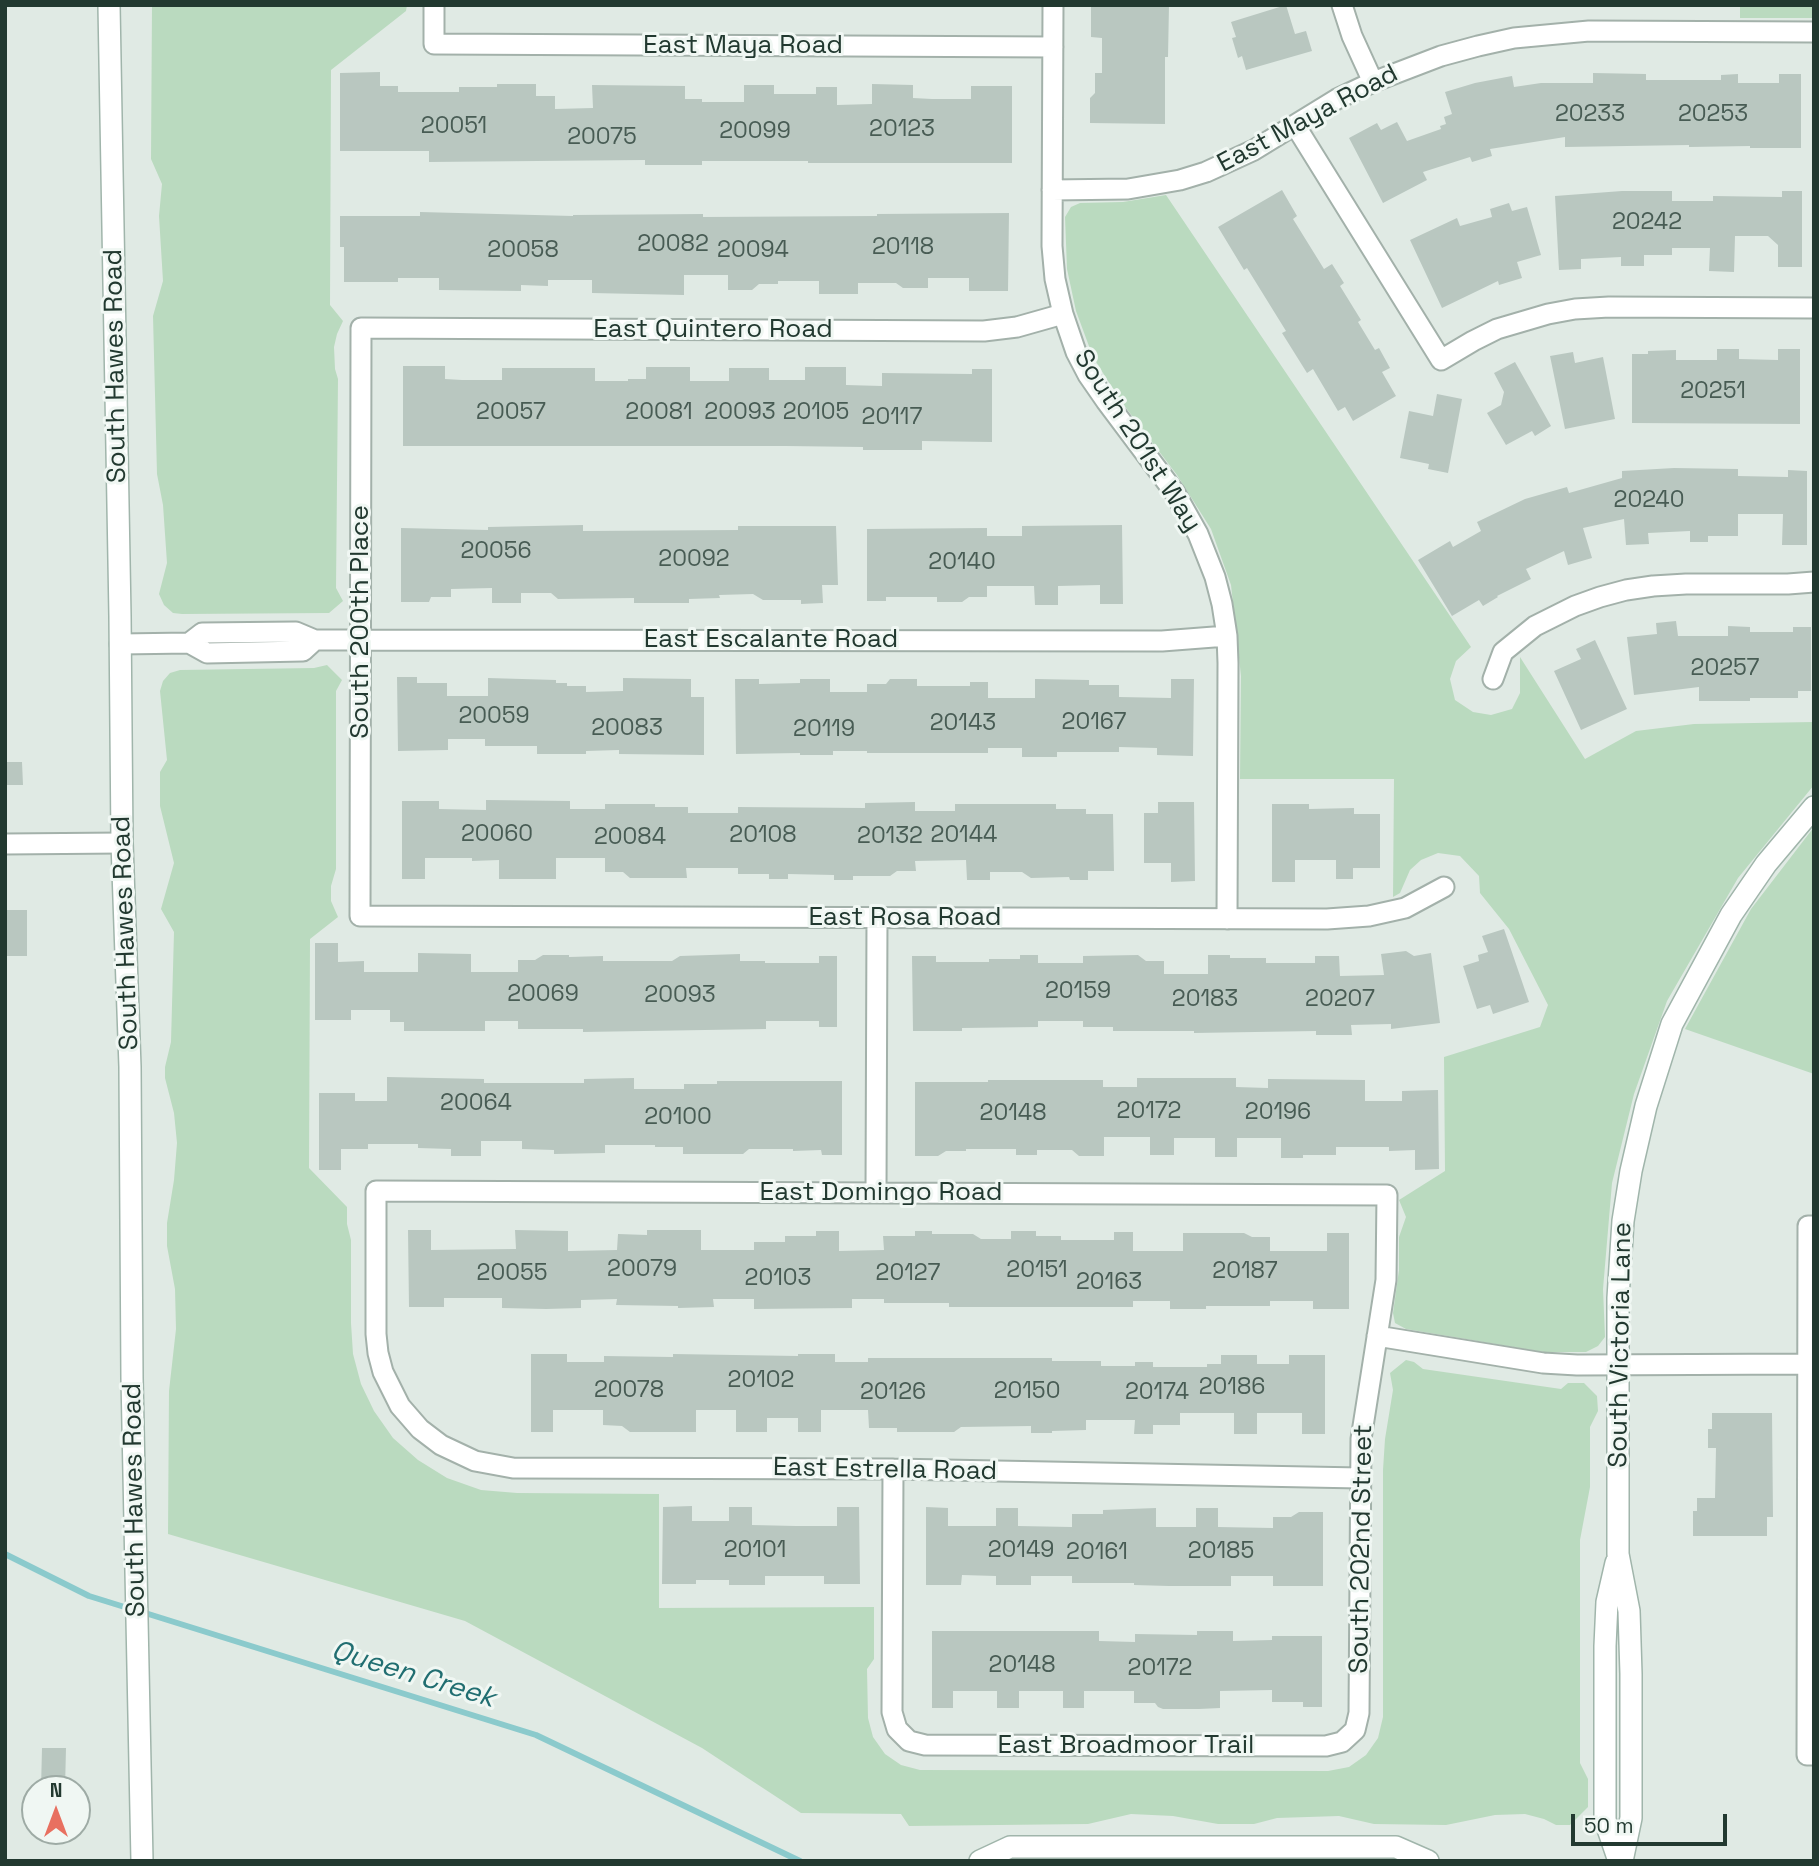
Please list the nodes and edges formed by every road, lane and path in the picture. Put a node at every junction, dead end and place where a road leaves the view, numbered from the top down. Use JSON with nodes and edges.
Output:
{"nodes":[{"id":1,"x":109,"y":5,"type":"edge"},
{"id":2,"x":434,"y":5,"type":"edge"},
{"id":3,"x":1053,"y":5,"type":"edge"},
{"id":4,"x":1342,"y":5,"type":"edge"},
{"id":5,"x":1814,"y":32,"type":"edge"},
{"id":6,"x":1053,"y":47,"type":"junction"},
{"id":7,"x":1373,"y":82,"type":"junction"},
{"id":8,"x":1295,"y":125,"type":"junction"},
{"id":9,"x":1052,"y":190,"type":"junction"},
{"id":10,"x":1814,"y":308,"type":"edge"},
{"id":11,"x":1063,"y":314,"type":"junction"},
{"id":12,"x":361,"y":328,"type":"joint"},
{"id":13,"x":1814,"y":582,"type":"edge"},
{"id":14,"x":1227,"y":636,"type":"junction"},
{"id":15,"x":360,"y":640,"type":"junction"},
{"id":16,"x":120,"y":644,"type":"junction"},
{"id":17,"x":1493,"y":679,"type":"dead end"},
{"id":18,"x":1814,"y":807,"type":"edge"},
{"id":19,"x":122,"y":843,"type":"junction"},
{"id":20,"x":5,"y":844,"type":"edge"},
{"id":21,"x":1444,"y":887,"type":"dead end"},
{"id":22,"x":360,"y":916,"type":"joint"},
{"id":23,"x":877,"y":918,"type":"junction"},
{"id":24,"x":1227,"y":919,"type":"junction"},
{"id":25,"x":876,"y":1192,"type":"junction"},
{"id":26,"x":1387,"y":1195,"type":"joint"},
{"id":27,"x":1811,"y":1226,"type":"edge"},
{"id":28,"x":1377,"y":1336,"type":"junction"},
{"id":29,"x":1808,"y":1364,"type":"junction"},
{"id":30,"x":1618,"y":1365,"type":"junction"},
{"id":31,"x":420,"y":1429,"type":"joint"},
{"id":32,"x":893,"y":1469,"type":"junction"},
{"id":33,"x":1360,"y":1478,"type":"junction"},
{"id":34,"x":1811,"y":1491,"type":"edge"},
{"id":35,"x":1351,"y":1735,"type":"joint"},
{"id":36,"x":1811,"y":1755,"type":"edge"},
{"id":37,"x":142,"y":1861,"type":"edge"},
{"id":38,"x":980,"y":1861,"type":"edge"},
{"id":39,"x":1428,"y":1861,"type":"edge"},
{"id":40,"x":1620,"y":1861,"type":"edge"}],
"edges":[{"from":1,"to":16,"type":"main road","name":"South Hawes Road"},
{"from":2,"to":6,"type":"street","name":"East Maya Road"},
{"from":3,"to":6,"type":"street","name":"South 201st Way"},
{"from":4,"to":7,"type":"street"},
{"from":5,"to":7,"type":"street","name":"East Maya Road"},
{"from":6,"to":9,"type":"street","name":"South 201st Way"},
{"from":7,"to":8,"type":"street","name":"East Maya Road"},
{"from":8,"to":9,"type":"street","name":"East Maya Road"},
{"from":8,"to":10,"type":"street"},
{"from":9,"to":11,"type":"street","name":"South 201st Way"},
{"from":11,"to":12,"type":"street","name":"East Quintero Road"},
{"from":11,"to":14,"type":"street","name":"South 201st Way"},
{"from":12,"to":15,"type":"street","name":"South 200th Place"},
{"from":13,"to":17,"type":"street"},
{"from":14,"to":15,"type":"street","name":"East Escalante Road"},
{"from":14,"to":24,"type":"street","name":"South 201st Way"},
{"from":15,"to":16,"type":"street","name":"East Escalante Road"},
{"from":15,"to":22,"type":"street","name":"South 200th Place"},
{"from":16,"to":19,"type":"main road","name":"South Hawes Road"},
{"from":18,"to":30,"type":"main road","name":"South Victoria Lane"},
{"from":19,"to":20,"type":"street"},
{"from":19,"to":37,"type":"main road","name":"South Hawes Road"},
{"from":21,"to":24,"type":"street","name":"East Rosa Road"},
{"from":22,"to":23,"type":"street","name":"East Rosa Road"},
{"from":23,"to":24,"type":"street","name":"East Rosa Road"},
{"from":23,"to":25,"type":"street"},
{"from":25,"to":26,"type":"street","name":"East Domingo Road"},
{"from":25,"to":31,"type":"street","name":"East Domingo Road"},
{"from":26,"to":28,"type":"street","name":"South 202nd Street"},
{"from":27,"to":29,"type":"street"},
{"from":28,"to":30,"type":"street"},
{"from":28,"to":33,"type":"street","name":"South 202nd Street"},
{"from":29,"to":30,"type":"street"},
{"from":29,"to":34,"type":"street"},
{"from":30,"to":40,"type":"main road","name":"South Victoria Lane"},
{"from":31,"to":32,"type":"street","name":"East Estrella Road"},
{"from":32,"to":33,"type":"street","name":"East Estrella Road"},
{"from":32,"to":35,"type":"street","name":"East Broadmoor Trail"},
{"from":33,"to":35,"type":"street","name":"South 202nd Street"},
{"from":34,"to":36,"type":"street"},
{"from":38,"to":39,"type":"main road"}]}
